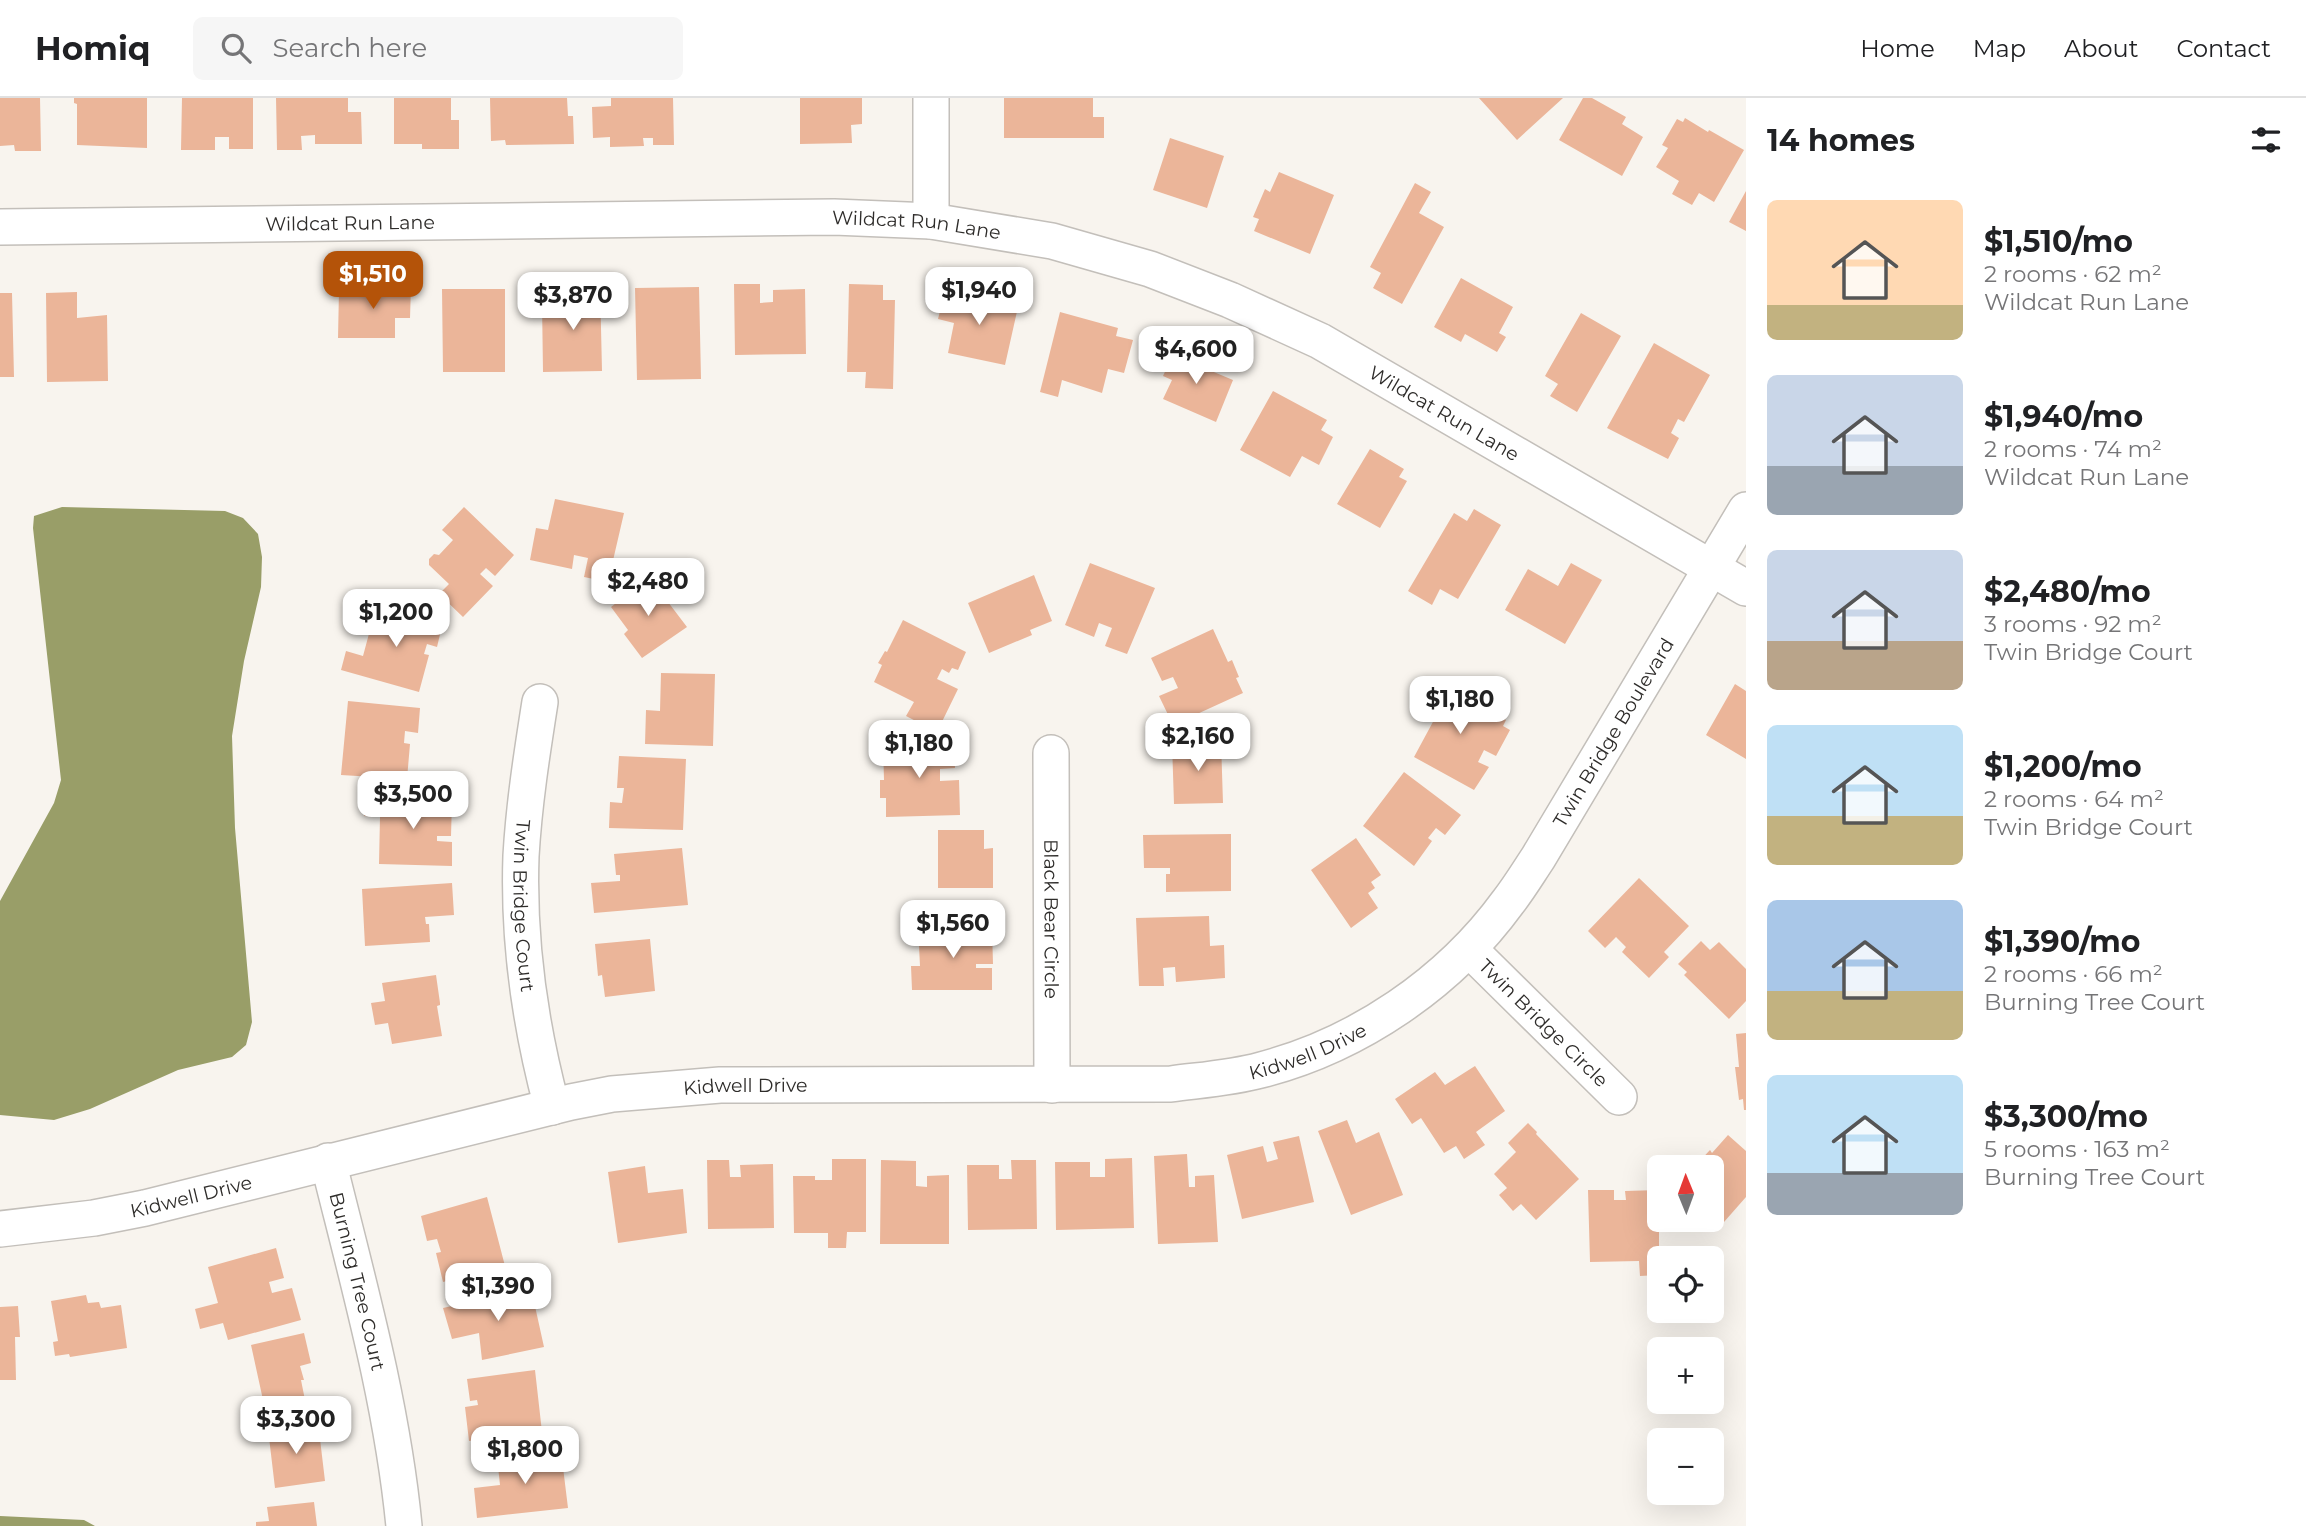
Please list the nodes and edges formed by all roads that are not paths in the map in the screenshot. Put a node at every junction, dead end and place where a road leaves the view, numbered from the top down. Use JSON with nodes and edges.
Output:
{"nodes":[{"id":1,"x":931,"y":98,"type":"edge"},
{"id":2,"x":931,"y":221,"type":"junction"},
{"id":3,"x":0,"y":227,"type":"edge"},
{"id":4,"x":1746,"y":510,"type":"edge"},
{"id":5,"x":1712,"y":569,"type":"junction"},
{"id":6,"x":1746,"y":588,"type":"edge"},
{"id":7,"x":540,"y":702,"type":"dead end"},
{"id":8,"x":1051,"y":753,"type":"dead end"},
{"id":9,"x":1469,"y":948,"type":"junction"},
{"id":10,"x":1052,"y":1085,"type":"junction"},
{"id":11,"x":1619,"y":1097,"type":"dead end"},
{"id":12,"x":552,"y":1107,"type":"junction"},
{"id":13,"x":328,"y":1161,"type":"junction"},
{"id":14,"x":0,"y":1230,"type":"edge"},
{"id":15,"x":404,"y":1526,"type":"edge"}],
"edges":[{"from":1,"to":2,"type":"street"},
{"from":2,"to":3,"type":"street","name":"Wildcat Run Lane"},
{"from":2,"to":5,"type":"street","name":"Wildcat Run Lane"},
{"from":4,"to":5,"type":"street","name":"Twin Bridge Boulevard"},
{"from":5,"to":6,"type":"street","name":"Wildcat Run Lane"},
{"from":5,"to":9,"type":"street","name":"Twin Bridge Boulevard"},
{"from":7,"to":12,"type":"street","name":"Twin Bridge Court"},
{"from":8,"to":10,"type":"street","name":"Black Bear Circle"},
{"from":9,"to":10,"type":"street","name":"Kidwell Drive"},
{"from":9,"to":11,"type":"street","name":"Twin Bridge Circle"},
{"from":10,"to":12,"type":"street","name":"Kidwell Drive"},
{"from":12,"to":13,"type":"street","name":"Kidwell Drive"},
{"from":13,"to":14,"type":"street","name":"Kidwell Drive"},
{"from":13,"to":15,"type":"street","name":"Burning Tree Court"}]}
